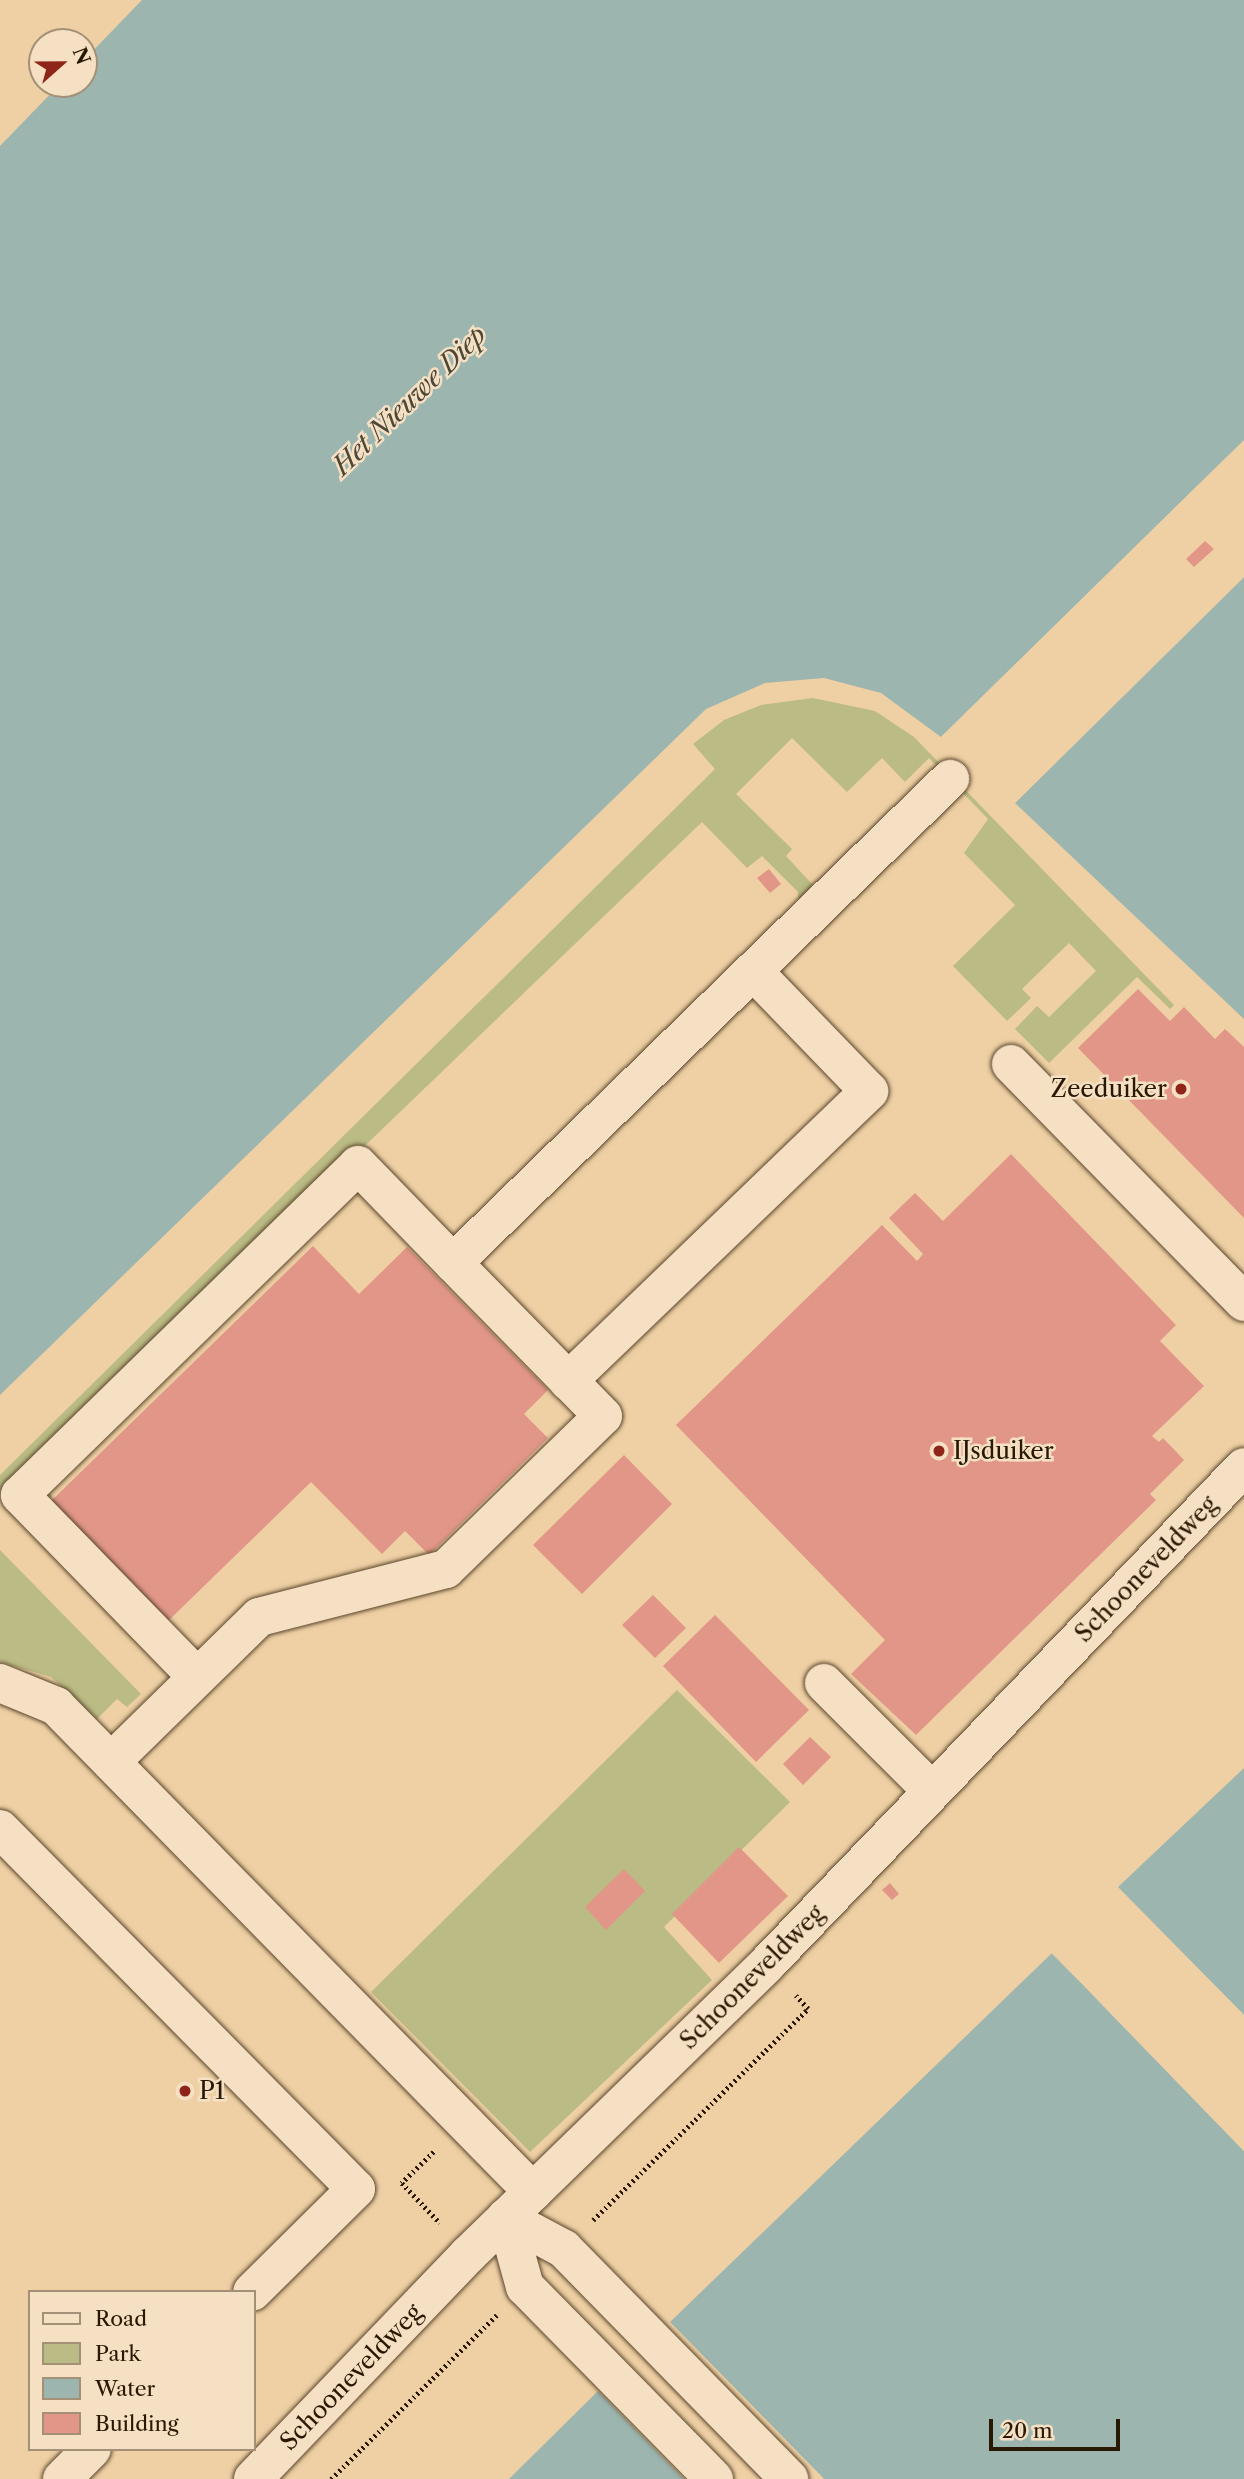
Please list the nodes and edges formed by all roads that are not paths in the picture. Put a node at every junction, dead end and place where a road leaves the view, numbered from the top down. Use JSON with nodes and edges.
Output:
{"nodes":[{"id":1,"x":950,"y":779,"type":"dead end"},
{"id":2,"x":753,"y":971,"type":"junction"},
{"id":3,"x":1011,"y":1063,"type":"dead end"},
{"id":4,"x":453,"y":1263,"type":"junction"},
{"id":5,"x":1244,"y":1303,"type":"edge"},
{"id":6,"x":568,"y":1381,"type":"junction"},
{"id":7,"x":1244,"y":1467,"type":"edge"},
{"id":8,"x":197,"y":1677,"type":"junction"},
{"id":9,"x":0,"y":1683,"type":"edge"},
{"id":10,"x":824,"y":1683,"type":"dead end"},
{"id":11,"x":111,"y":1762,"type":"junction"},
{"id":12,"x":932,"y":1791,"type":"junction"},
{"id":13,"x":0,"y":1829,"type":"edge"},
{"id":14,"x":520,"y":2205,"type":"junction"},
{"id":15,"x":254,"y":2290,"type":"edge"},
{"id":16,"x":90,"y":2451,"type":"edge"},
{"id":17,"x":62,"y":2479,"type":"edge"},
{"id":18,"x":253,"y":2479,"type":"edge"},
{"id":19,"x":715,"y":2479,"type":"edge"},
{"id":20,"x":789,"y":2479,"type":"edge"}],
"edges":[{"from":1,"to":2,"type":"street"},
{"from":2,"to":4,"type":"street"},
{"from":2,"to":6,"type":"street"},
{"from":3,"to":5,"type":"street"},
{"from":4,"to":6,"type":"street"},
{"from":4,"to":8,"type":"street"},
{"from":6,"to":8,"type":"street"},
{"from":7,"to":12,"type":"street","name":"Schooneveldweg"},
{"from":8,"to":11,"type":"street"},
{"from":9,"to":11,"type":"street"},
{"from":10,"to":12,"type":"street"},
{"from":11,"to":14,"type":"street"},
{"from":12,"to":14,"type":"street","name":"Schooneveldweg"},
{"from":13,"to":15,"type":"street"},
{"from":14,"to":18,"type":"street","name":"Schooneveldweg"},
{"from":14,"to":19,"type":"street"},
{"from":14,"to":20,"type":"street"},
{"from":16,"to":17,"type":"street"}]}
